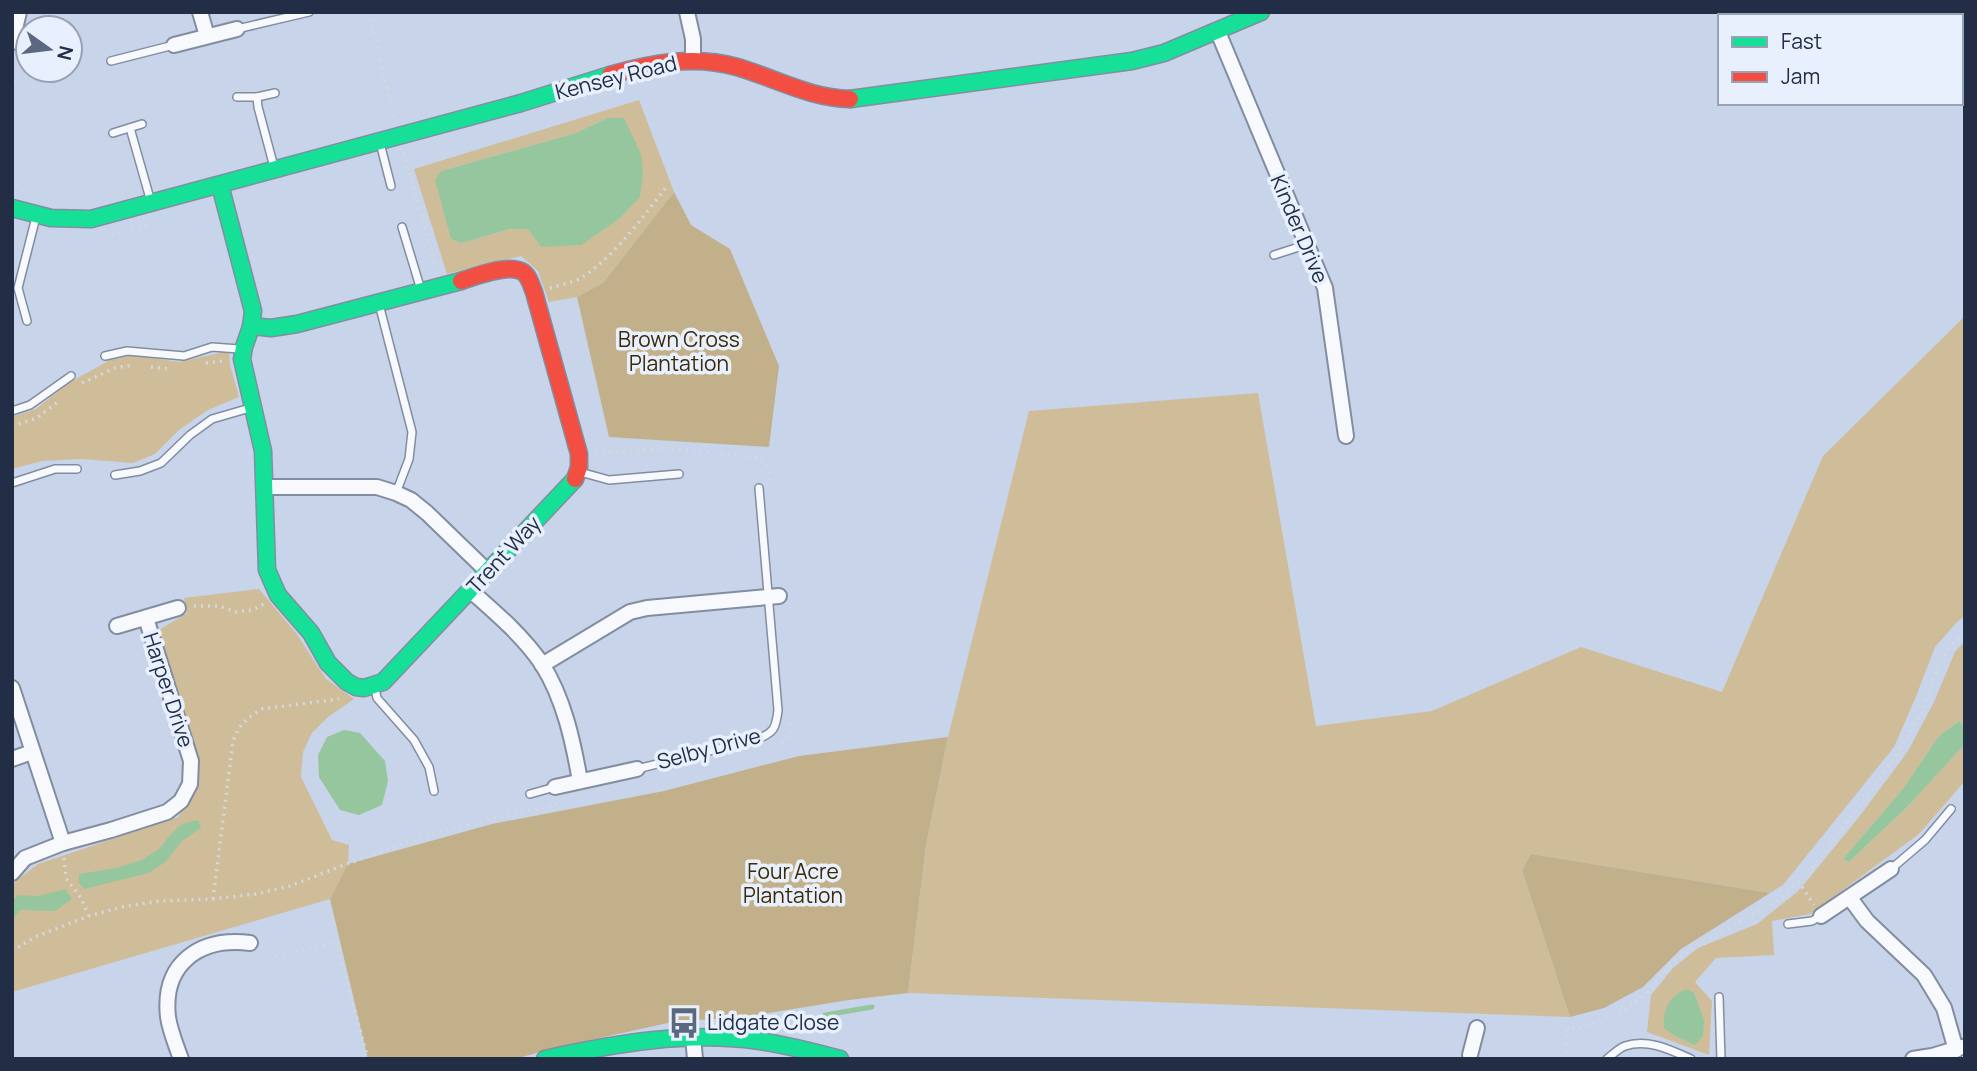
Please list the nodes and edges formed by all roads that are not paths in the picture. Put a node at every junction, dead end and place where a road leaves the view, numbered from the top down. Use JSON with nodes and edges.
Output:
{"nodes":[{"id":1,"x":19,"y":12,"type":"edge"},
{"id":2,"x":200,"y":12,"type":"edge"},
{"id":3,"x":309,"y":12,"type":"edge"},
{"id":4,"x":687,"y":12,"type":"edge"},
{"id":5,"x":1261,"y":12,"type":"edge"},
{"id":6,"x":237,"y":29,"type":"joint"},
{"id":7,"x":1218,"y":32,"type":"junction"},
{"id":8,"x":206,"y":36,"type":"junction"},
{"id":9,"x":12,"y":42,"type":"edge"},
{"id":10,"x":174,"y":45,"type":"joint"},
{"id":11,"x":693,"y":60,"type":"junction"},
{"id":12,"x":111,"y":61,"type":"dead end"},
{"id":13,"x":275,"y":93,"type":"dead end"},
{"id":14,"x":257,"y":96,"type":"junction"},
{"id":15,"x":237,"y":97,"type":"dead end"},
{"id":16,"x":142,"y":124,"type":"dead end"},
{"id":17,"x":130,"y":128,"type":"junction"},
{"id":18,"x":113,"y":133,"type":"dead end"},
{"id":19,"x":379,"y":141,"type":"junction"},
{"id":20,"x":274,"y":170,"type":"junction"},
{"id":21,"x":220,"y":185,"type":"junction"},
{"id":22,"x":391,"y":186,"type":"dead end"},
{"id":23,"x":151,"y":204,"type":"junction"},
{"id":24,"x":12,"y":208,"type":"edge"},
{"id":25,"x":37,"y":217,"type":"junction"},
{"id":26,"x":402,"y":227,"type":"dead end"},
{"id":27,"x":1305,"y":245,"type":"junction"},
{"id":28,"x":1274,"y":256,"type":"dead end"},
{"id":29,"x":421,"y":292,"type":"junction"},
{"id":30,"x":379,"y":304,"type":"junction"},
{"id":31,"x":27,"y":321,"type":"dead end"},
{"id":32,"x":251,"y":326,"type":"junction"},
{"id":33,"x":242,"y":354,"type":"junction"},
{"id":34,"x":105,"y":356,"type":"dead end"},
{"id":35,"x":71,"y":376,"type":"dead end"},
{"id":36,"x":254,"y":406,"type":"junction"},
{"id":37,"x":12,"y":411,"type":"edge"},
{"id":38,"x":1346,"y":436,"type":"dead end"},
{"id":39,"x":77,"y":469,"type":"dead end"},
{"id":40,"x":579,"y":472,"type":"junction"},
{"id":41,"x":680,"y":474,"type":"dead end"},
{"id":42,"x":115,"y":475,"type":"dead end"},
{"id":43,"x":12,"y":483,"type":"edge"},
{"id":44,"x":265,"y":487,"type":"junction"},
{"id":45,"x":759,"y":488,"type":"dead end"},
{"id":46,"x":396,"y":493,"type":"junction"},
{"id":47,"x":488,"y":572,"type":"junction"},
{"id":48,"x":471,"y":591,"type":"junction"},
{"id":49,"x":773,"y":597,"type":"junction"},
{"id":50,"x":177,"y":608,"type":"road end"},
{"id":51,"x":146,"y":618,"type":"junction"},
{"id":52,"x":117,"y":626,"type":"dead end"},
{"id":53,"x":542,"y":665,"type":"junction"},
{"id":54,"x":374,"y":686,"type":"junction"},
{"id":55,"x":12,"y":688,"type":"edge"},
{"id":56,"x":33,"y":752,"type":"junction"},
{"id":57,"x":12,"y":758,"type":"edge"},
{"id":58,"x":637,"y":769,"type":"joint"},
{"id":59,"x":580,"y":781,"type":"junction"},
{"id":60,"x":555,"y":787,"type":"joint"},
{"id":61,"x":434,"y":791,"type":"dead end"},
{"id":62,"x":530,"y":794,"type":"dead end"},
{"id":63,"x":1951,"y":809,"type":"dead end"},
{"id":64,"x":63,"y":843,"type":"junction"},
{"id":65,"x":1891,"y":869,"type":"joint"},
{"id":66,"x":12,"y":873,"type":"edge"},
{"id":67,"x":1850,"y":898,"type":"junction"},
{"id":68,"x":1821,"y":916,"type":"joint"},
{"id":69,"x":1788,"y":924,"type":"dead end"},
{"id":70,"x":250,"y":943,"type":"road end"},
{"id":71,"x":1719,"y":997,"type":"dead end"},
{"id":72,"x":1477,"y":1028,"type":"dead end"},
{"id":73,"x":693,"y":1037,"type":"junction"},
{"id":74,"x":1960,"y":1048,"type":"edge"},
{"id":75,"x":1473,"y":1058,"type":"edge"},
{"id":76,"x":181,"y":1059,"type":"edge"},
{"id":77,"x":545,"y":1059,"type":"edge"},
{"id":78,"x":695,"y":1059,"type":"edge"},
{"id":79,"x":840,"y":1059,"type":"edge"},
{"id":80,"x":1606,"y":1059,"type":"edge"},
{"id":81,"x":1691,"y":1059,"type":"edge"},
{"id":82,"x":1721,"y":1059,"type":"edge"},
{"id":83,"x":1913,"y":1059,"type":"edge"}],
"edges":[{"from":1,"to":9,"type":"street"},
{"from":2,"to":8,"type":"street"},
{"from":3,"to":6,"type":"lane"},
{"from":4,"to":11,"type":"street"},
{"from":5,"to":7,"type":"street","name":"Kensey Road"},
{"from":6,"to":8,"type":"street"},
{"from":7,"to":11,"type":"street","name":"Kensey Road"},
{"from":7,"to":27,"type":"street","name":"Kinder Drive"},
{"from":8,"to":10,"type":"street"},
{"from":10,"to":12,"type":"lane"},
{"from":11,"to":19,"type":"street","name":"Kensey Road"},
{"from":13,"to":14,"type":"lane"},
{"from":14,"to":15,"type":"lane"},
{"from":14,"to":20,"type":"lane"},
{"from":16,"to":17,"type":"lane"},
{"from":17,"to":18,"type":"lane"},
{"from":17,"to":23,"type":"lane"},
{"from":19,"to":20,"type":"street","name":"Kensey Road"},
{"from":19,"to":22,"type":"lane"},
{"from":20,"to":21,"type":"street","name":"Kensey Road"},
{"from":21,"to":23,"type":"street","name":"Kensey Road"},
{"from":21,"to":32,"type":"street"},
{"from":23,"to":25,"type":"street","name":"Kensey Road"},
{"from":24,"to":25,"type":"street","name":"Kensey Road"},
{"from":25,"to":31,"type":"lane"},
{"from":26,"to":29,"type":"lane"},
{"from":27,"to":28,"type":"lane"},
{"from":27,"to":38,"type":"street","name":"Kinder Drive"},
{"from":29,"to":30,"type":"street"},
{"from":29,"to":40,"type":"street"},
{"from":30,"to":32,"type":"street"},
{"from":30,"to":46,"type":"lane"},
{"from":32,"to":33,"type":"street"},
{"from":33,"to":34,"type":"lane"},
{"from":33,"to":36,"type":"street"},
{"from":35,"to":37,"type":"lane"},
{"from":36,"to":42,"type":"lane"},
{"from":36,"to":44,"type":"street"},
{"from":39,"to":43,"type":"lane"},
{"from":40,"to":41,"type":"lane"},
{"from":40,"to":47,"type":"street","name":"Trent Way"},
{"from":44,"to":46,"type":"street"},
{"from":44,"to":54,"type":"street"},
{"from":45,"to":49,"type":"lane","name":"Selby Drive"},
{"from":46,"to":47,"type":"street"},
{"from":47,"to":48,"type":"street","name":"Trent Way"},
{"from":48,"to":53,"type":"street"},
{"from":48,"to":54,"type":"street","name":"Trent Way"},
{"from":49,"to":53,"type":"street"},
{"from":49,"to":58,"type":"lane","name":"Selby Drive"},
{"from":50,"to":51,"type":"street","name":"Harper Drive"},
{"from":51,"to":52,"type":"street","name":"Harper Drive"},
{"from":51,"to":64,"type":"street","name":"Harper Drive"},
{"from":53,"to":59,"type":"street"},
{"from":54,"to":61,"type":"lane"},
{"from":55,"to":56,"type":"street"},
{"from":56,"to":57,"type":"street"},
{"from":56,"to":64,"type":"street"},
{"from":58,"to":59,"type":"street"},
{"from":59,"to":60,"type":"street"},
{"from":60,"to":62,"type":"lane"},
{"from":63,"to":65,"type":"lane"},
{"from":64,"to":66,"type":"street","name":"Harper Drive"},
{"from":65,"to":67,"type":"street"},
{"from":67,"to":68,"type":"street"},
{"from":67,"to":74,"type":"street"},
{"from":68,"to":69,"type":"lane"},
{"from":70,"to":76,"type":"street"},
{"from":71,"to":82,"type":"lane"},
{"from":72,"to":75,"type":"street"},
{"from":73,"to":77,"type":"street"},
{"from":73,"to":78,"type":"street"},
{"from":73,"to":79,"type":"street"},
{"from":74,"to":83,"type":"street"},
{"from":80,"to":81,"type":"lane"}]}
